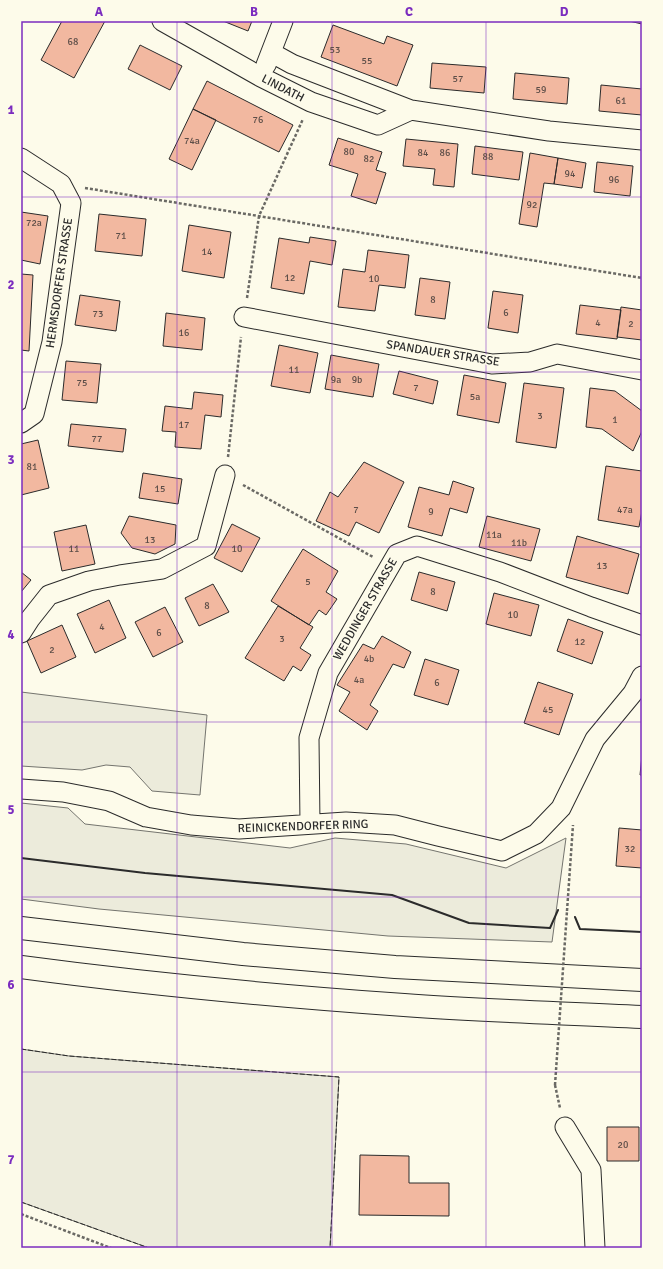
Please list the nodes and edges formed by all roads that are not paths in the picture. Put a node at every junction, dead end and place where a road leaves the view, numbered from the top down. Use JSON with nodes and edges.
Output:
{"nodes":[{"id":1,"x":162,"y":21,"type":"edge"},
{"id":2,"x":283,"y":21,"type":"edge"},
{"id":3,"x":272,"y":53,"type":"junction"},
{"id":4,"x":261,"y":77,"type":"junction"},
{"id":5,"x":411,"y":110,"type":"junction"},
{"id":6,"x":642,"y":140,"type":"edge"},
{"id":7,"x":21,"y":158,"type":"edge"},
{"id":8,"x":244,"y":317,"type":"road end"},
{"id":9,"x":642,"y":370,"type":"edge"},
{"id":10,"x":21,"y":423,"type":"edge"},
{"id":11,"x":225,"y":475,"type":"road end"},
{"id":12,"x":642,"y":625,"type":"edge"},
{"id":13,"x":21,"y":633,"type":"edge"},
{"id":14,"x":642,"y":676,"type":"edge"},
{"id":15,"x":21,"y":789,"type":"edge"},
{"id":16,"x":310,"y":824,"type":"junction"},
{"id":17,"x":21,"y":928,"type":"edge"},
{"id":18,"x":21,"y":967,"type":"edge"},
{"id":19,"x":642,"y":980,"type":"edge"},
{"id":20,"x":642,"y":1017,"type":"edge"},
{"id":21,"x":565,"y":1127,"type":"dead end"},
{"id":22,"x":595,"y":1248,"type":"edge"}],
"edges":[{"from":1,"to":4,"type":"street","name":"LINDATH"},
{"from":2,"to":3,"type":"street"},
{"from":3,"to":4,"type":"street"},
{"from":3,"to":5,"type":"street"},
{"from":4,"to":5,"type":"street","name":"LINDATH"},
{"from":5,"to":6,"type":"street"},
{"from":7,"to":10,"type":"street","name":"HERMSDORFER STRASSE"},
{"from":8,"to":9,"type":"street","name":"SPANDAUER STRASSE"},
{"from":11,"to":13,"type":"street"},
{"from":12,"to":16,"type":"street","name":"WEDDINGER STRASSE"},
{"from":14,"to":16,"type":"street","name":"REINICKENDORFER RING"},
{"from":15,"to":16,"type":"street","name":"REINICKENDORFER RING"},
{"from":17,"to":19,"type":"highway"},
{"from":18,"to":20,"type":"highway"},
{"from":21,"to":22,"type":"street"}]}
